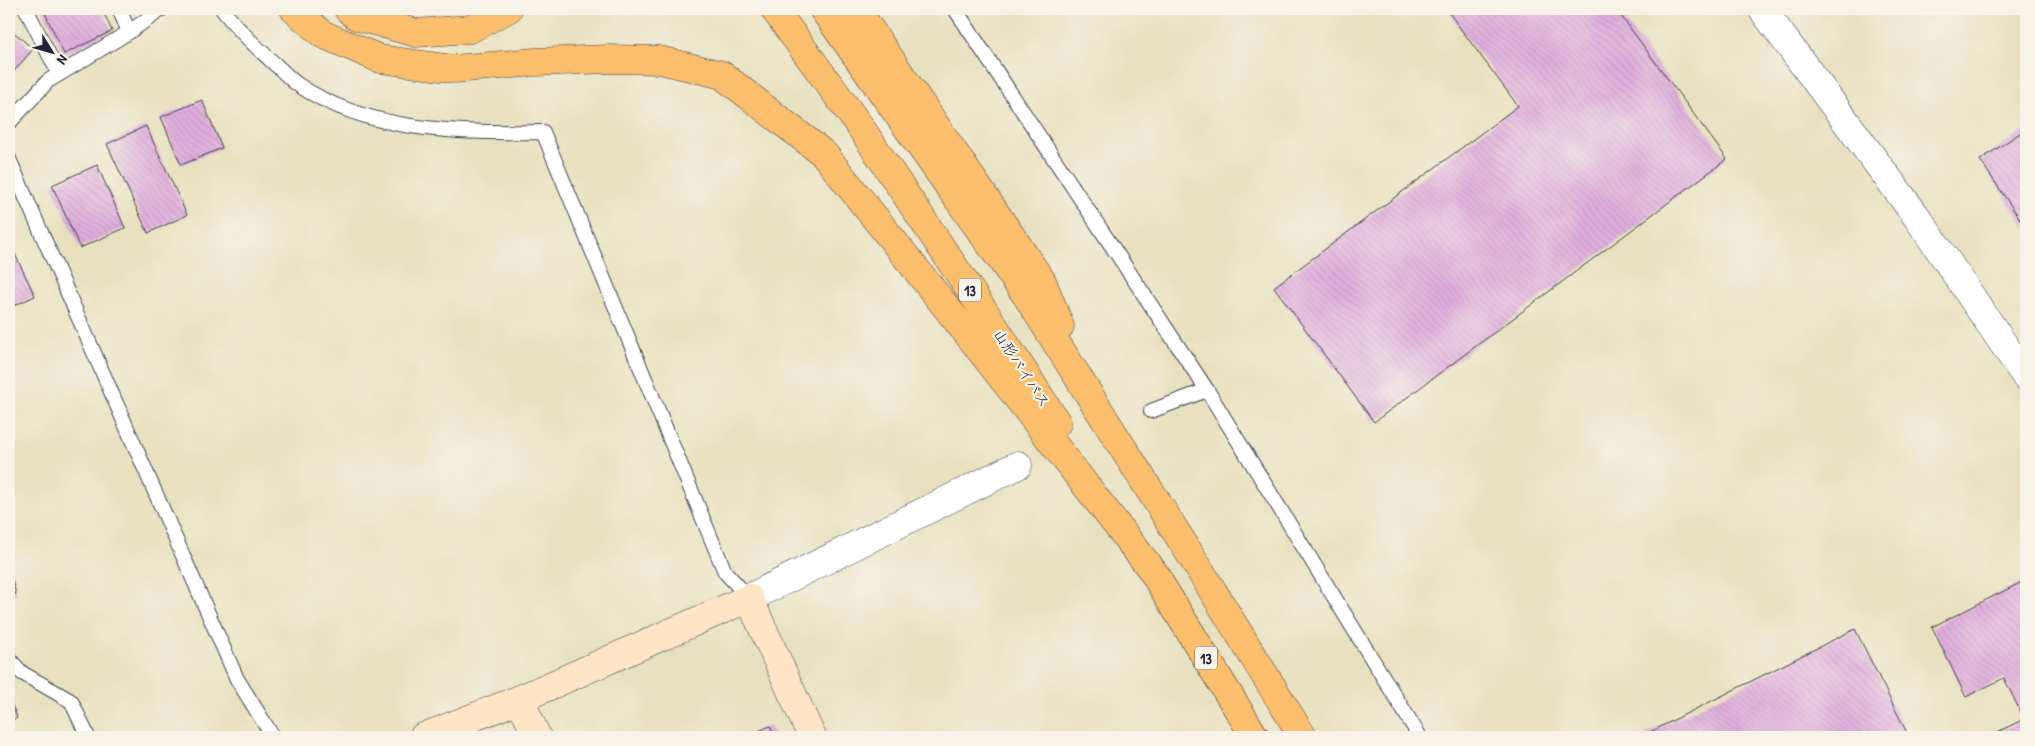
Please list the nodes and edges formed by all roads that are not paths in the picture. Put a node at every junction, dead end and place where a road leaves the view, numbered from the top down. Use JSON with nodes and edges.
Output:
{"nodes":[{"id":1,"x":26,"y":9,"type":"edge"},
{"id":2,"x":118,"y":9,"type":"edge"},
{"id":3,"x":162,"y":9,"type":"edge"},
{"id":4,"x":222,"y":9,"type":"edge"},
{"id":5,"x":294,"y":9,"type":"edge"},
{"id":6,"x":348,"y":9,"type":"edge"},
{"id":7,"x":508,"y":9,"type":"edge"},
{"id":8,"x":774,"y":9,"type":"edge"},
{"id":9,"x":823,"y":9,"type":"edge"},
{"id":10,"x":856,"y":9,"type":"edge"},
{"id":11,"x":955,"y":9,"type":"edge"},
{"id":12,"x":1762,"y":9,"type":"edge"},
{"id":13,"x":129,"y":32,"type":"junction"},
{"id":14,"x":59,"y":74,"type":"junction"},
{"id":15,"x":9,"y":124,"type":"edge"},
{"id":16,"x":9,"y":159,"type":"edge"},
{"id":17,"x":2026,"y":377,"type":"edge"},
{"id":18,"x":1085,"y":387,"type":"junction"},
{"id":19,"x":1207,"y":390,"type":"junction"},
{"id":20,"x":1151,"y":411,"type":"dead end"},
{"id":21,"x":1018,"y":465,"type":"dead end"},
{"id":22,"x":1158,"y":578,"type":"junction"},
{"id":23,"x":749,"y":598,"type":"junction"},
{"id":24,"x":9,"y":659,"type":"edge"},
{"id":25,"x":520,"y":699,"type":"junction"},
{"id":26,"x":88,"y":737,"type":"edge"},
{"id":27,"x":272,"y":737,"type":"edge"},
{"id":28,"x":423,"y":737,"type":"edge"},
{"id":29,"x":537,"y":737,"type":"edge"},
{"id":30,"x":812,"y":737,"type":"edge"},
{"id":31,"x":1255,"y":737,"type":"edge"},
{"id":32,"x":1303,"y":737,"type":"edge"},
{"id":33,"x":1420,"y":737,"type":"edge"}],
"edges":[{"from":1,"to":14,"type":"lane"},
{"from":2,"to":13,"type":"lane"},
{"from":3,"to":13,"type":"lane"},
{"from":4,"to":23,"type":"lane"},
{"from":5,"to":22,"type":"highway"},
{"from":6,"to":7,"type":"highway"},
{"from":8,"to":22,"type":"highway","name":"山形バイパス","number":"13"},
{"from":9,"to":18,"type":"highway"},
{"from":10,"to":18,"type":"highway"},
{"from":11,"to":19,"type":"lane"},
{"from":12,"to":17,"type":"street"},
{"from":13,"to":14,"type":"lane"},
{"from":14,"to":15,"type":"lane"},
{"from":16,"to":27,"type":"lane"},
{"from":18,"to":32,"type":"highway"},
{"from":19,"to":20,"type":"lane"},
{"from":19,"to":33,"type":"lane"},
{"from":21,"to":23,"type":"street"},
{"from":22,"to":31,"type":"highway","name":"山形バイパス","number":"13"},
{"from":23,"to":25,"type":"street"},
{"from":23,"to":30,"type":"street"},
{"from":24,"to":26,"type":"lane"},
{"from":25,"to":28,"type":"street"},
{"from":25,"to":29,"type":"street"}]}
